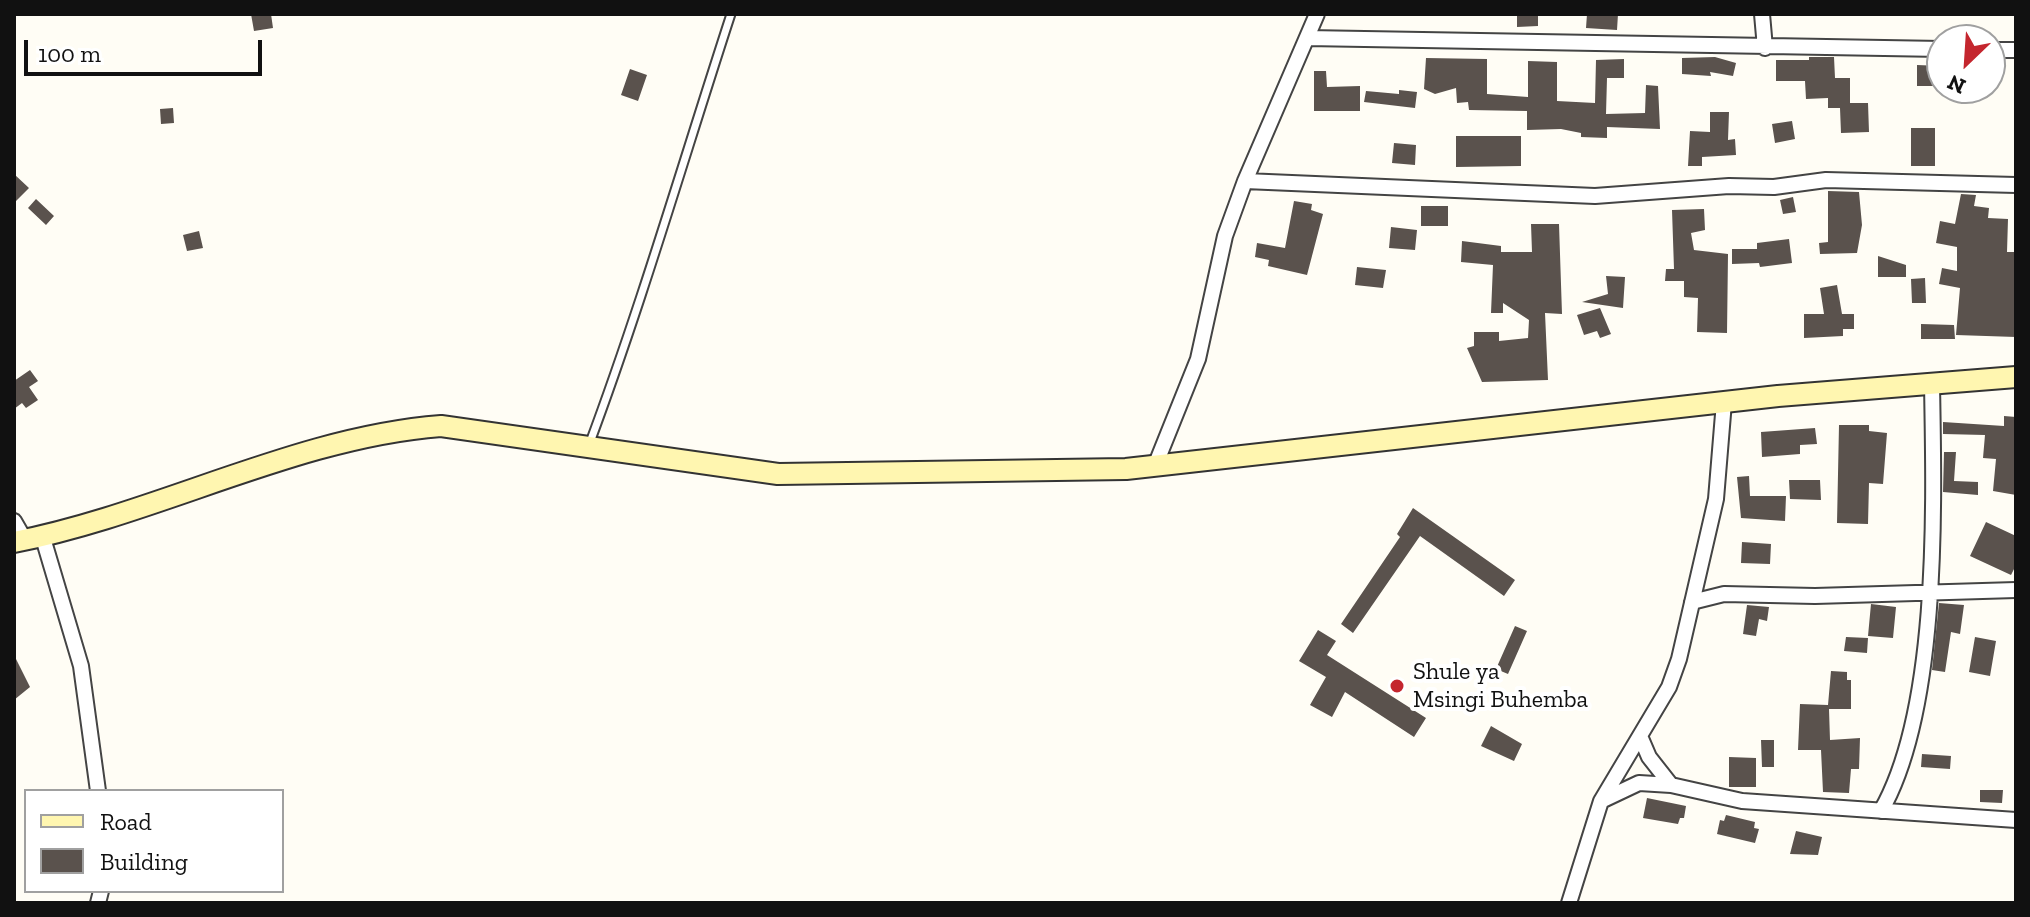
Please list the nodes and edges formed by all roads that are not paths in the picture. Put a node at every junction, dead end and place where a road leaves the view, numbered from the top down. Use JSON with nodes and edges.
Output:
{"nodes":[{"id":1,"x":731,"y":14,"type":"edge"},
{"id":2,"x":1317,"y":14,"type":"edge"},
{"id":3,"x":1762,"y":14,"type":"edge"},
{"id":4,"x":1307,"y":38,"type":"junction"},
{"id":5,"x":1765,"y":48,"type":"junction"},
{"id":6,"x":1926,"y":49,"type":"edge"},
{"id":7,"x":1245,"y":181,"type":"junction"},
{"id":8,"x":2016,"y":185,"type":"edge"},
{"id":9,"x":2016,"y":377,"type":"edge"},
{"id":10,"x":1932,"y":384,"type":"junction"},
{"id":11,"x":1724,"y":402,"type":"junction"},
{"id":12,"x":588,"y":446,"type":"junction"},
{"id":13,"x":1155,"y":466,"type":"junction"},
{"id":14,"x":14,"y":521,"type":"edge"},
{"id":15,"x":27,"y":540,"type":"edge"},
{"id":16,"x":2016,"y":590,"type":"edge"},
{"id":17,"x":1928,"y":593,"type":"junction"},
{"id":18,"x":1692,"y":602,"type":"junction"},
{"id":19,"x":1640,"y":736,"type":"junction"},
{"id":20,"x":1671,"y":785,"type":"junction"},
{"id":21,"x":98,"y":789,"type":"edge"},
{"id":22,"x":1601,"y":801,"type":"junction"},
{"id":23,"x":1881,"y":811,"type":"junction"},
{"id":24,"x":2016,"y":820,"type":"edge"},
{"id":25,"x":1569,"y":903,"type":"edge"}],
"edges":[{"from":1,"to":12,"type":"lane"},
{"from":2,"to":4,"type":"street"},
{"from":3,"to":5,"type":"street"},
{"from":4,"to":5,"type":"street"},
{"from":4,"to":7,"type":"street"},
{"from":5,"to":6,"type":"street"},
{"from":7,"to":8,"type":"street"},
{"from":7,"to":13,"type":"street"},
{"from":9,"to":10,"type":"main road"},
{"from":10,"to":11,"type":"main road"},
{"from":10,"to":17,"type":"street"},
{"from":11,"to":13,"type":"main road"},
{"from":11,"to":18,"type":"street"},
{"from":12,"to":13,"type":"main road"},
{"from":12,"to":15,"type":"main road"},
{"from":14,"to":15,"type":"street"},
{"from":15,"to":21,"type":"street"},
{"from":16,"to":17,"type":"street"},
{"from":17,"to":18,"type":"street"},
{"from":17,"to":23,"type":"street"},
{"from":18,"to":19,"type":"street"},
{"from":19,"to":20,"type":"street"},
{"from":19,"to":22,"type":"street"},
{"from":20,"to":22,"type":"street"},
{"from":20,"to":23,"type":"street"},
{"from":22,"to":25,"type":"street"},
{"from":23,"to":24,"type":"street"}]}
